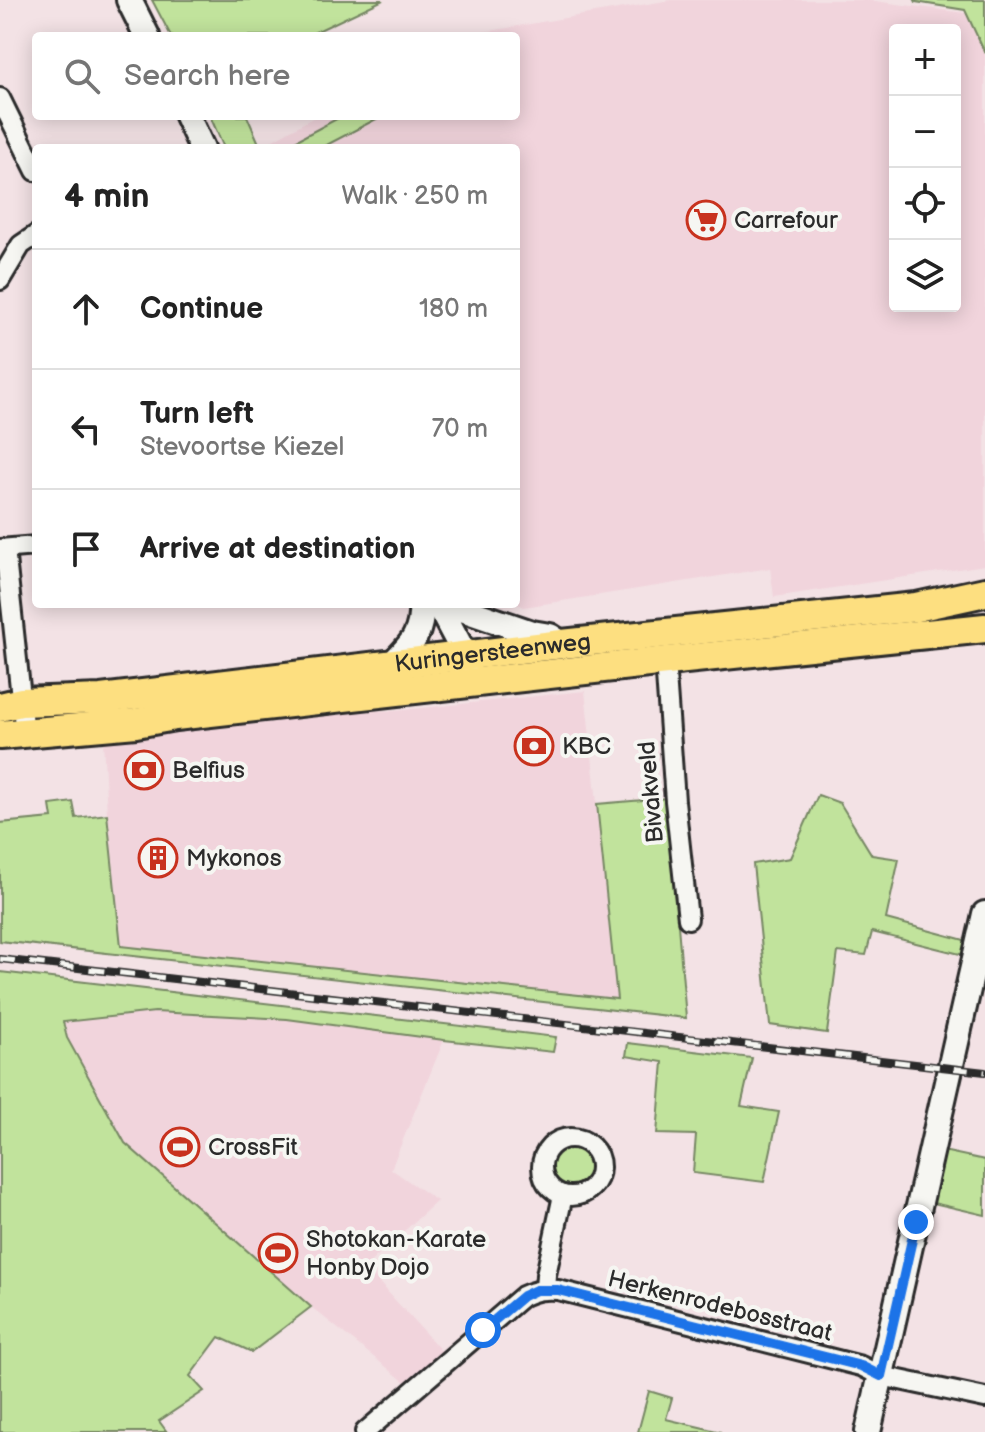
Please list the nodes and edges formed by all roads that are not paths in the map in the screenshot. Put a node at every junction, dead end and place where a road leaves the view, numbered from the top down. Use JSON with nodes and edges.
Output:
{"nodes":[{"id":1,"x":129,"y":0,"type":"edge"},
{"id":2,"x":145,"y":32,"type":"edge"},
{"id":3,"x":0,"y":98,"type":"edge"},
{"id":4,"x":189,"y":120,"type":"edge"},
{"id":5,"x":200,"y":144,"type":"edge"},
{"id":6,"x":32,"y":163,"type":"edge"},
{"id":7,"x":32,"y":238,"type":"edge"},
{"id":8,"x":0,"y":280,"type":"edge"},
{"id":9,"x":32,"y":546,"type":"edge"},
{"id":10,"x":3,"y":549,"type":"edge"},
{"id":11,"x":4,"y":587,"type":"edge"},
{"id":12,"x":985,"y":592,"type":"edge"},
{"id":13,"x":421,"y":608,"type":"edge"},
{"id":14,"x":440,"y":608,"type":"edge"},
{"id":15,"x":459,"y":608,"type":"edge"},
{"id":16,"x":985,"y":628,"type":"edge"},
{"id":17,"x":562,"y":644,"type":"junction"},
{"id":18,"x":665,"y":661,"type":"junction"},
{"id":19,"x":391,"y":665,"type":"junction"},
{"id":20,"x":467,"y":669,"type":"junction"},
{"id":21,"x":11,"y":705,"type":"edge"},
{"id":22,"x":13,"y":734,"type":"edge"},
{"id":23,"x":985,"y":914,"type":"edge"},
{"id":24,"x":688,"y":919,"type":"dead end"},
{"id":25,"x":563,"y":1195,"type":"dead end"},
{"id":26,"x":545,"y":1289,"type":"junction"},
{"id":27,"x":881,"y":1376,"type":"junction"},
{"id":28,"x":985,"y":1398,"type":"edge"},
{"id":29,"x":365,"y":1432,"type":"edge"},
{"id":30,"x":868,"y":1432,"type":"edge"}],
"edges":[{"from":1,"to":2,"type":"main road"},
{"from":3,"to":6,"type":"street"},
{"from":4,"to":5,"type":"main road"},
{"from":7,"to":8,"type":"street"},
{"from":9,"to":10,"type":"street"},
{"from":10,"to":11,"type":"street"},
{"from":11,"to":21,"type":"street"},
{"from":12,"to":17,"type":"main road","name":"Kuringersteenweg"},
{"from":13,"to":19,"type":"main road"},
{"from":14,"to":20,"type":"main road"},
{"from":15,"to":17,"type":"main road"},
{"from":16,"to":18,"type":"main road","name":"Kuringersteenweg"},
{"from":17,"to":20,"type":"main road","name":"Kuringersteenweg"},
{"from":18,"to":20,"type":"main road","name":"Kuringersteenweg"},
{"from":18,"to":24,"type":"street","name":"Bivakveld"},
{"from":19,"to":20,"type":"main road","name":"Kuringersteenweg"},
{"from":19,"to":21,"type":"main road","name":"Kuringersteenweg"},
{"from":20,"to":22,"type":"main road","name":"Kuringersteenweg"},
{"from":21,"to":22,"type":"street"},
{"from":23,"to":27,"type":"main road"},
{"from":25,"to":26,"type":"street"},
{"from":26,"to":27,"type":"street","name":"Herkenrodebosstraat"},
{"from":26,"to":29,"type":"street"},
{"from":27,"to":28,"type":"street","name":"Herkenrodebosstraat"},
{"from":27,"to":30,"type":"main road"}]}
